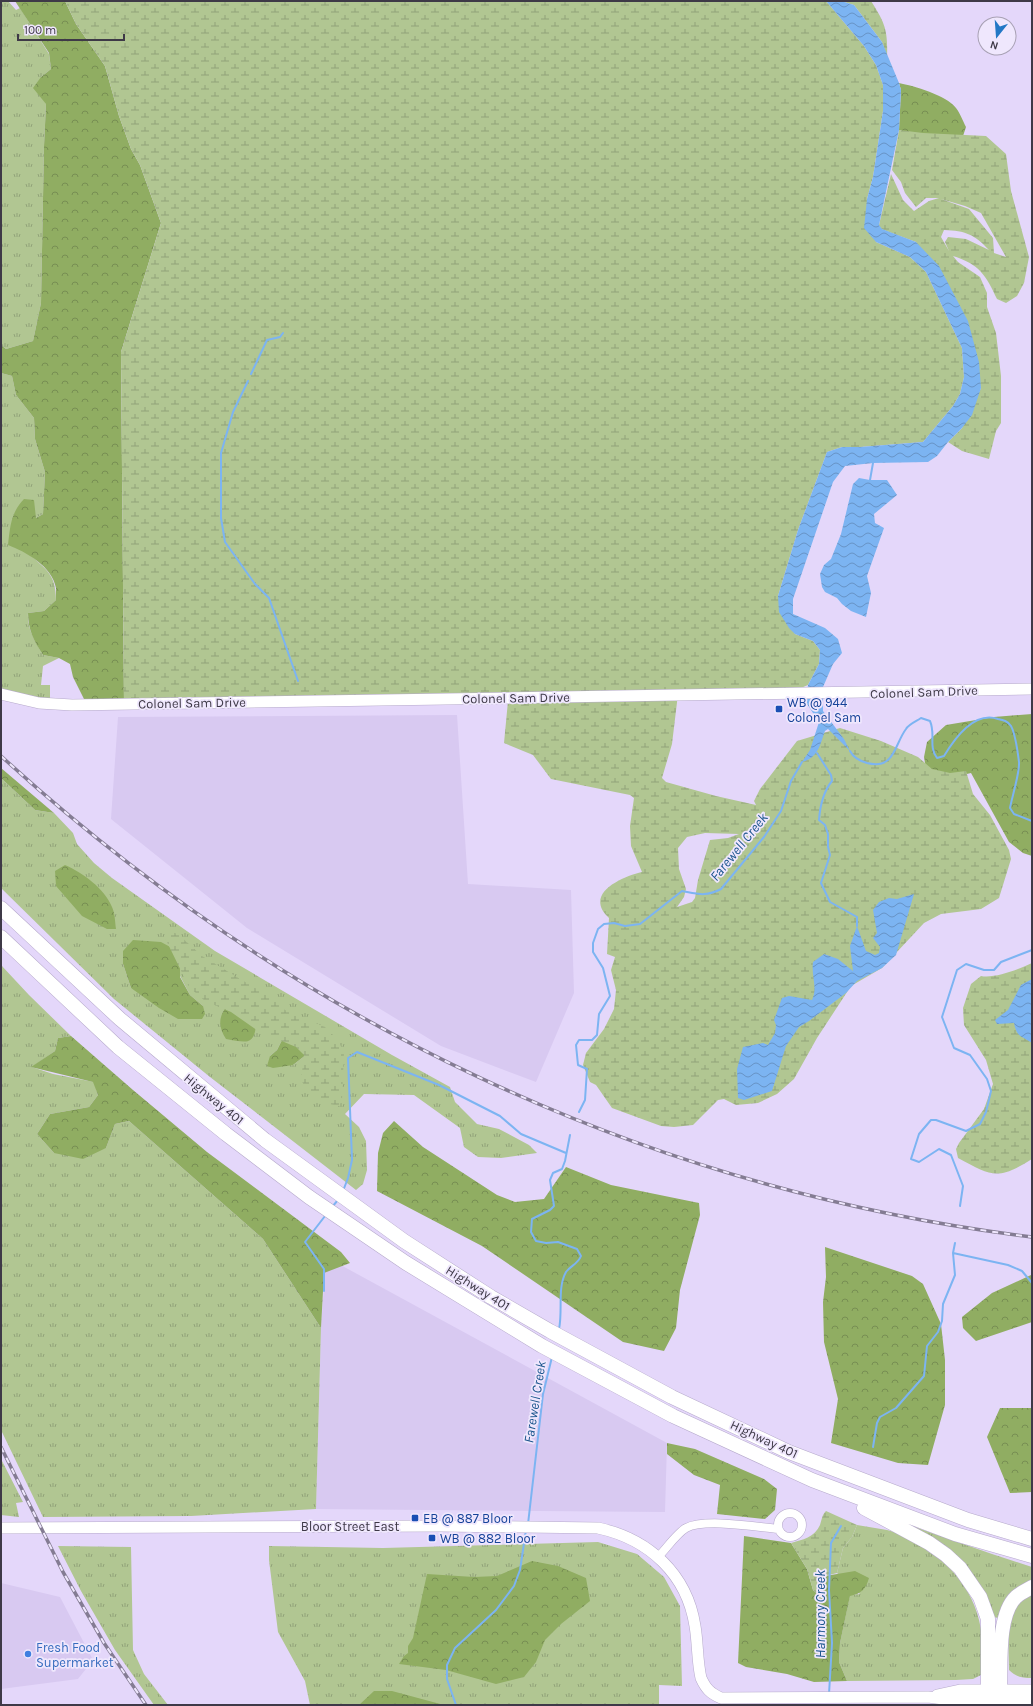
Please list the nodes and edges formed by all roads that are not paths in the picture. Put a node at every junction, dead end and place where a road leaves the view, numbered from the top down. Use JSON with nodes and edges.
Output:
{"nodes":[{"id":1,"x":1032,"y":689,"type":"edge"},
{"id":2,"x":1,"y":694,"type":"edge"},
{"id":3,"x":1,"y":908,"type":"edge"},
{"id":4,"x":1,"y":936,"type":"edge"},
{"id":5,"x":812,"y":1480,"type":"junction"},
{"id":6,"x":1,"y":1528,"type":"edge"},
{"id":7,"x":778,"y":1529,"type":"dead end"},
{"id":8,"x":1032,"y":1539,"type":"edge"},
{"id":9,"x":1032,"y":1556,"type":"edge"},
{"id":10,"x":658,"y":1557,"type":"junction"},
{"id":11,"x":1032,"y":1587,"type":"edge"},
{"id":12,"x":1032,"y":1690,"type":"edge"},
{"id":13,"x":994,"y":1699,"type":"edge"},
{"id":14,"x":1027,"y":1703,"type":"edge"}],
"edges":[{"from":1,"to":2,"type":"main road","name":"Colonel Sam Drive"},
{"from":3,"to":8,"type":"highway","name":"Highway 401"},
{"from":4,"to":5,"type":"highway","name":"Highway 401"},
{"from":5,"to":9,"type":"highway","name":"Highway 401"},
{"from":5,"to":13,"type":"highway"},
{"from":6,"to":10,"type":"main road","name":"Bloor Street East"},
{"from":7,"to":10,"type":"street"},
{"from":10,"to":13,"type":"main road","name":"Bloor Street East"},
{"from":11,"to":13,"type":"highway"},
{"from":12,"to":13,"type":"main road","name":"Bloor Street East"},
{"from":13,"to":14,"type":"main road","name":"Bloor Street East"}]}
